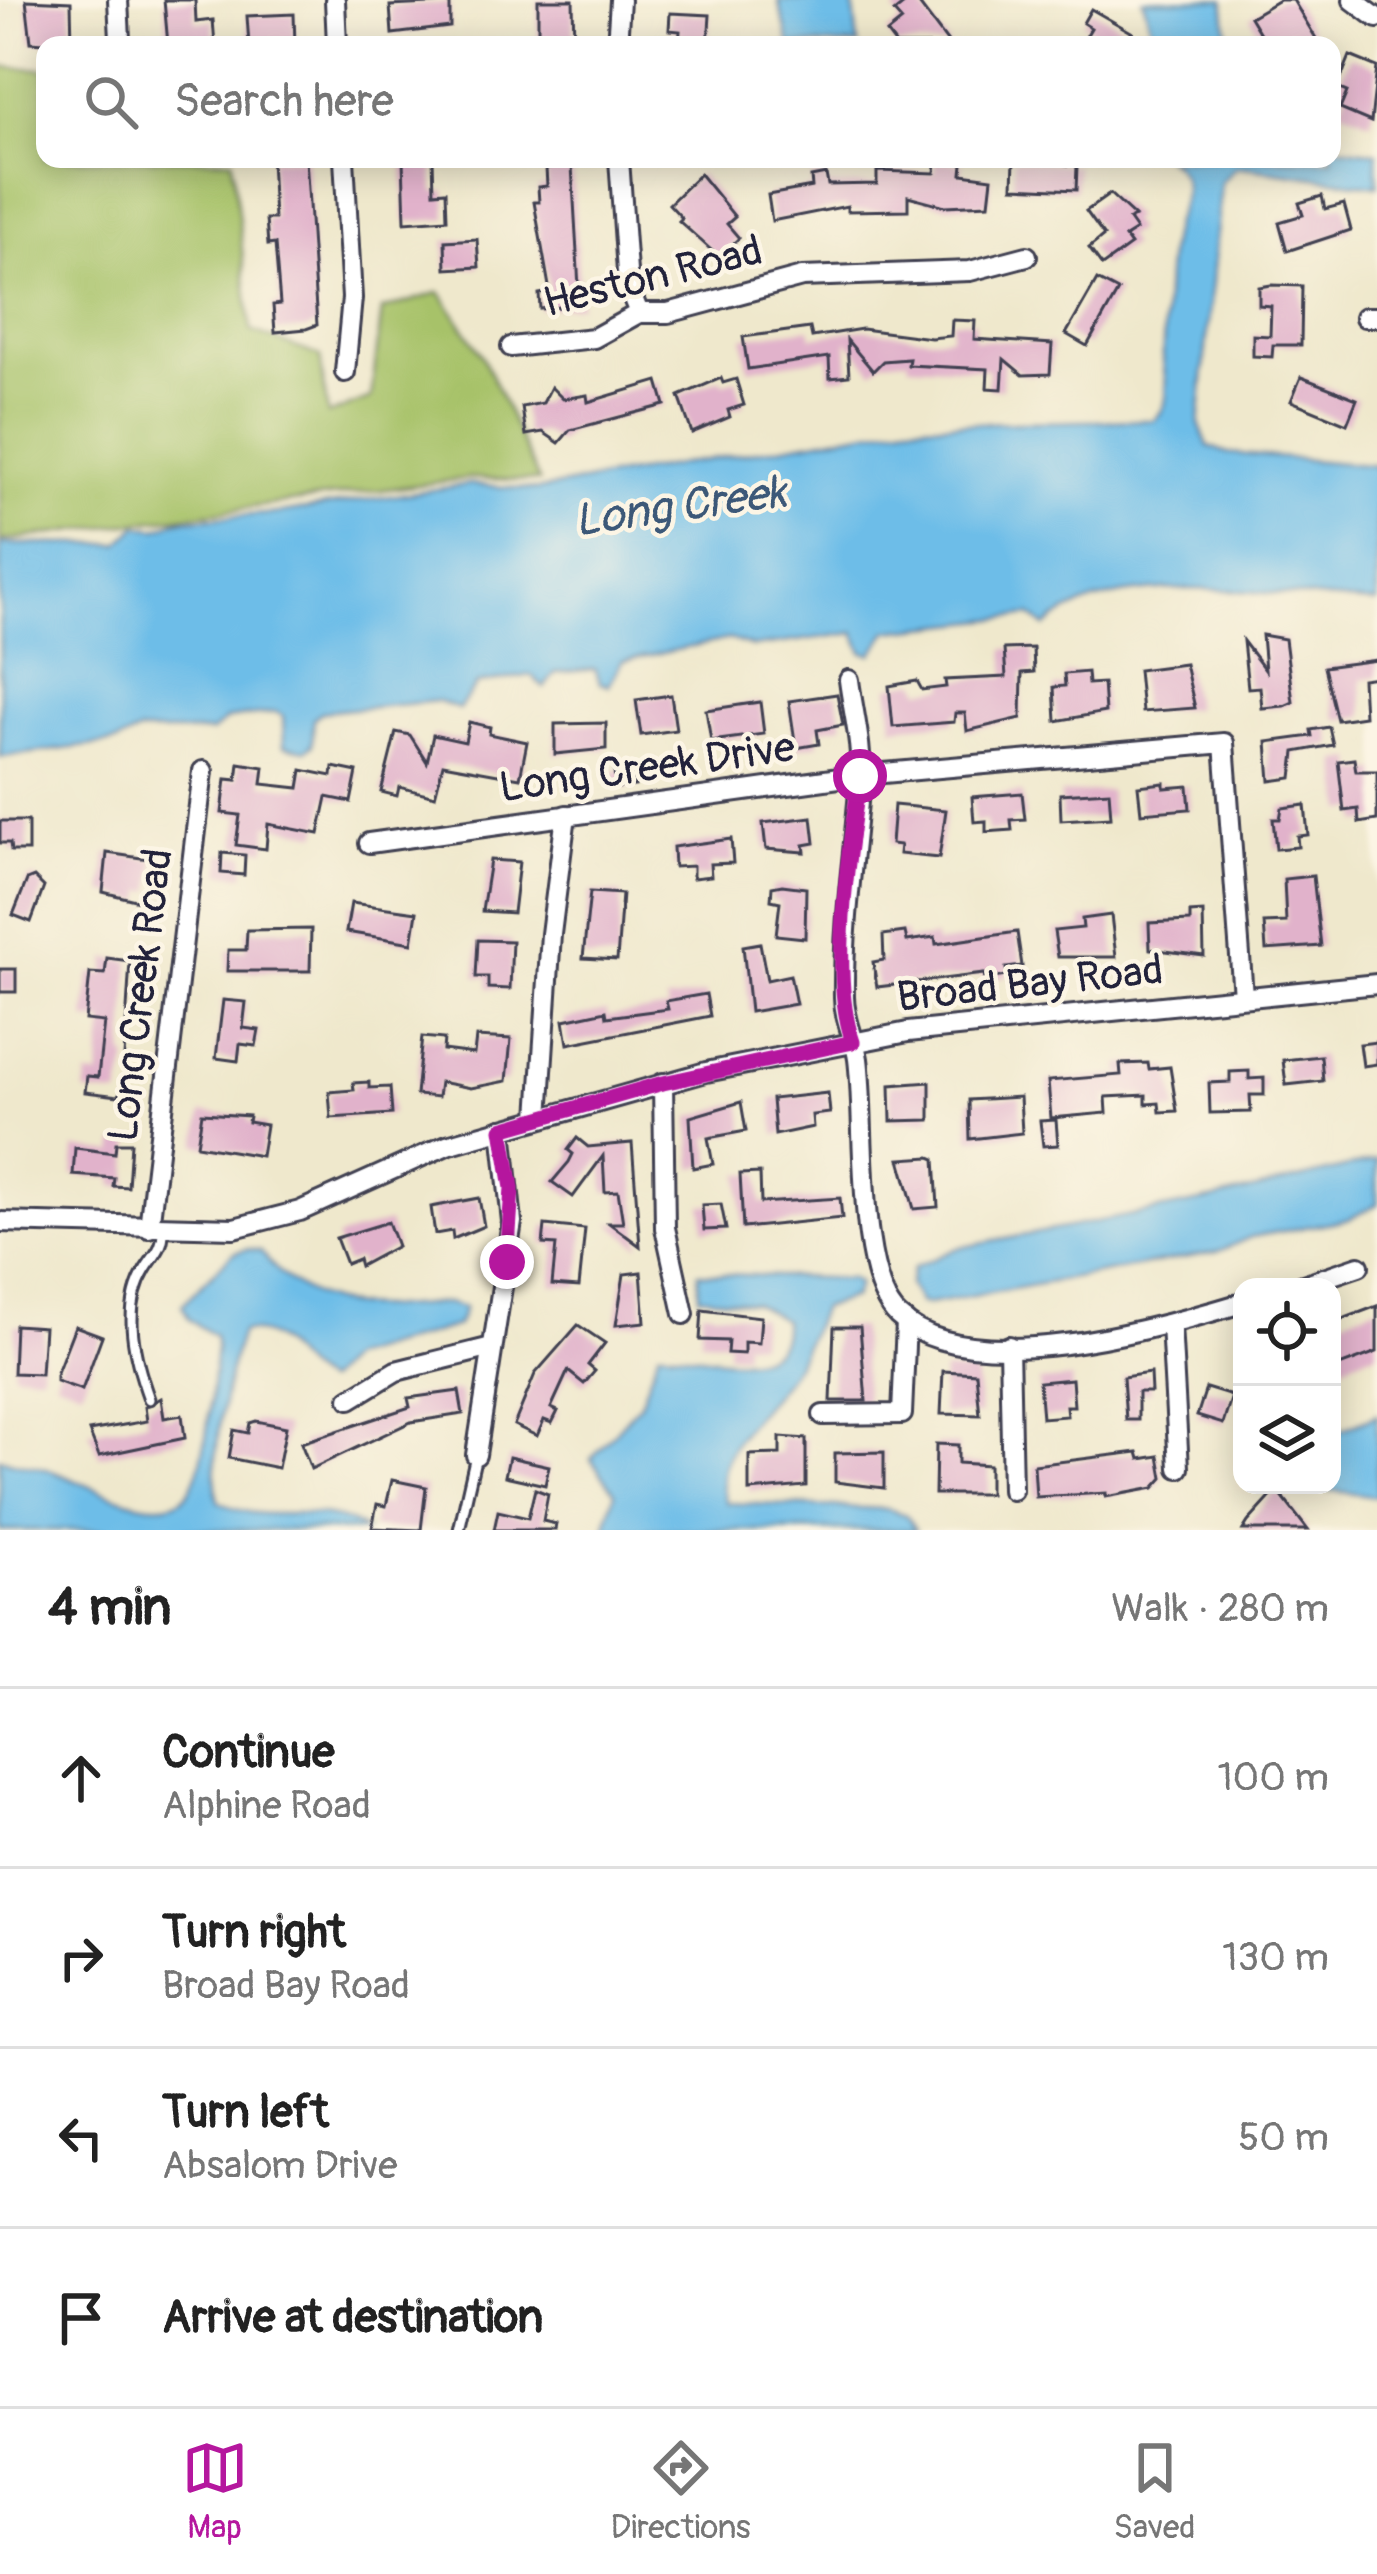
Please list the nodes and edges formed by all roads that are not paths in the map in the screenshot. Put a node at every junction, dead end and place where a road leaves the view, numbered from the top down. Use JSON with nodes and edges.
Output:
{"nodes":[{"id":1,"x":118,"y":0,"type":"edge"},
{"id":2,"x":334,"y":0,"type":"edge"},
{"id":3,"x":620,"y":0,"type":"edge"},
{"id":4,"x":1353,"y":0,"type":"edge"},
{"id":5,"x":1377,"y":19,"type":"edge"},
{"id":6,"x":120,"y":36,"type":"edge"},
{"id":7,"x":336,"y":36,"type":"edge"},
{"id":8,"x":618,"y":36,"type":"edge"},
{"id":9,"x":345,"y":168,"type":"edge"},
{"id":10,"x":620,"y":168,"type":"edge"},
{"id":11,"x":1027,"y":256,"type":"dead end"},
{"id":12,"x":639,"y":313,"type":"junction"},
{"id":13,"x":511,"y":347,"type":"dead end"},
{"id":14,"x":345,"y":372,"type":"dead end"},
{"id":15,"x":849,"y":680,"type":"dead end"},
{"id":16,"x":202,"y":771,"type":"dead end"},
{"id":17,"x":860,"y":776,"type":"junction"},
{"id":18,"x":566,"y":815,"type":"junction"},
{"id":19,"x":368,"y":843,"type":"dead end"},
{"id":20,"x":1377,"y":984,"type":"edge"},
{"id":21,"x":1243,"y":996,"type":"junction"},
{"id":22,"x":853,"y":1042,"type":"junction"},
{"id":23,"x":663,"y":1083,"type":"junction"},
{"id":24,"x":539,"y":1117,"type":"junction"},
{"id":25,"x":502,"y":1129,"type":"junction"},
{"id":26,"x":0,"y":1222,"type":"edge"},
{"id":27,"x":156,"y":1228,"type":"junction"},
{"id":28,"x":1359,"y":1266,"type":"dead end"},
{"id":29,"x":1324,"y":1278,"type":"edge"},
{"id":30,"x":1233,"y":1306,"type":"edge"},
{"id":31,"x":684,"y":1315,"type":"dead end"},
{"id":32,"x":906,"y":1322,"type":"junction"},
{"id":33,"x":1171,"y":1324,"type":"junction"},
{"id":34,"x":1009,"y":1346,"type":"junction"},
{"id":35,"x":492,"y":1347,"type":"junction"},
{"id":36,"x":148,"y":1399,"type":"dead end"},
{"id":37,"x":350,"y":1399,"type":"dead end"},
{"id":38,"x":823,"y":1415,"type":"dead end"},
{"id":39,"x":476,"y":1455,"type":"joint"},
{"id":40,"x":1179,"y":1468,"type":"dead end"},
{"id":41,"x":1012,"y":1490,"type":"dead end"},
{"id":42,"x":459,"y":1530,"type":"edge"}],
"edges":[{"from":1,"to":6,"type":"street"},
{"from":2,"to":7,"type":"street"},
{"from":3,"to":8,"type":"street"},
{"from":4,"to":5,"type":"street"},
{"from":9,"to":14,"type":"street"},
{"from":10,"to":12,"type":"street"},
{"from":11,"to":12,"type":"street","name":"Heston Road"},
{"from":12,"to":13,"type":"street","name":"Heston Road"},
{"from":15,"to":17,"type":"street"},
{"from":16,"to":27,"type":"street","name":"Long Creek Road"},
{"from":17,"to":18,"type":"street","name":"Long Creek Drive"},
{"from":17,"to":21,"type":"street","name":"Long Creek Drive"},
{"from":17,"to":22,"type":"street"},
{"from":18,"to":19,"type":"street","name":"Long Creek Drive"},
{"from":18,"to":24,"type":"street"},
{"from":20,"to":21,"type":"street","name":"Broad Bay Road"},
{"from":21,"to":22,"type":"street","name":"Broad Bay Road"},
{"from":22,"to":23,"type":"street","name":"Broad Bay Road"},
{"from":22,"to":32,"type":"street"},
{"from":23,"to":24,"type":"street","name":"Broad Bay Road"},
{"from":23,"to":31,"type":"street"},
{"from":24,"to":25,"type":"street","name":"Broad Bay Road"},
{"from":25,"to":27,"type":"street","name":"Broad Bay Road"},
{"from":25,"to":35,"type":"street"},
{"from":26,"to":27,"type":"street","name":"Broad Bay Road"},
{"from":27,"to":36,"type":"lane"},
{"from":28,"to":29,"type":"street"},
{"from":30,"to":33,"type":"street"},
{"from":32,"to":34,"type":"street"},
{"from":32,"to":38,"type":"street"},
{"from":33,"to":34,"type":"street"},
{"from":33,"to":40,"type":"street"},
{"from":34,"to":41,"type":"street"},
{"from":35,"to":37,"type":"street"},
{"from":35,"to":39,"type":"street"},
{"from":39,"to":42,"type":"lane"}]}
